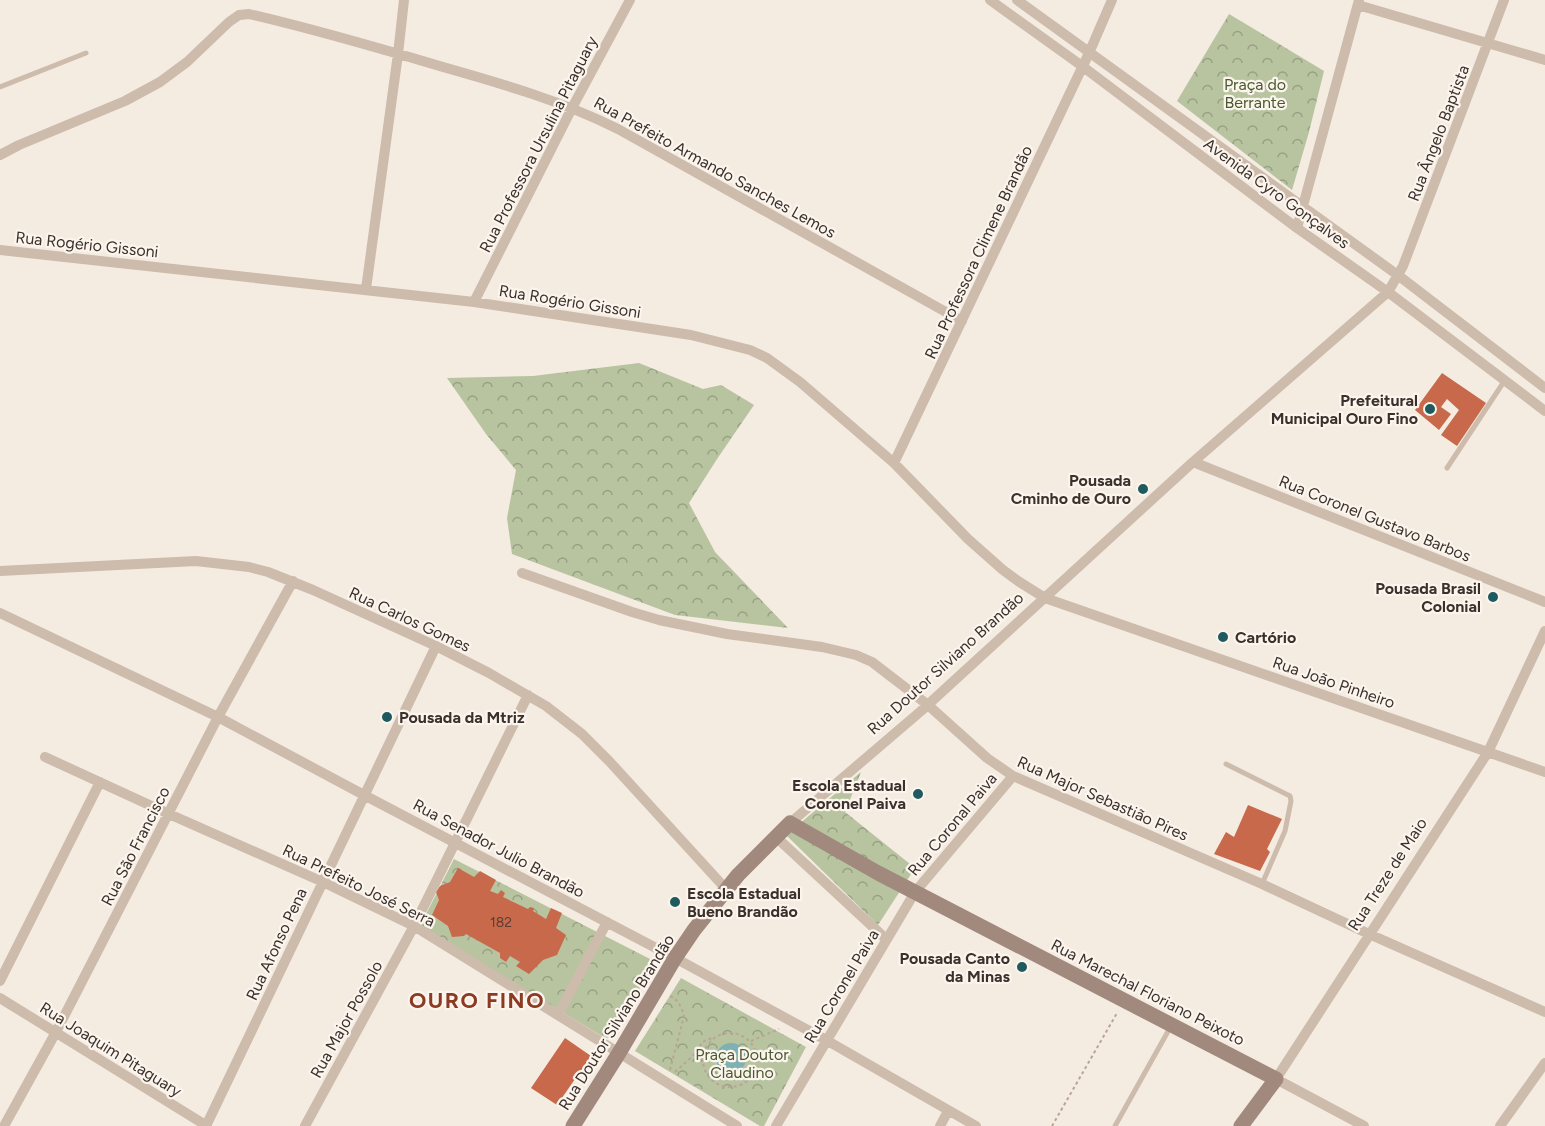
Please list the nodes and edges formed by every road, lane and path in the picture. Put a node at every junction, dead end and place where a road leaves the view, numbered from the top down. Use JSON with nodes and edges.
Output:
{"nodes":[{"id":1,"x":404,"y":0,"type":"edge"},
{"id":2,"x":630,"y":0,"type":"edge"},
{"id":3,"x":990,"y":0,"type":"edge"},
{"id":4,"x":1017,"y":0,"type":"edge"},
{"id":5,"x":1112,"y":0,"type":"edge"},
{"id":6,"x":1504,"y":0,"type":"edge"},
{"id":7,"x":1358,"y":2,"type":"edge"},
{"id":8,"x":1488,"y":44,"type":"junction"},
{"id":9,"x":86,"y":53,"type":"dead end"},
{"id":10,"x":1089,"y":53,"type":"junction"},
{"id":11,"x":398,"y":54,"type":"junction"},
{"id":12,"x":1545,"y":60,"type":"edge"},
{"id":13,"x":1082,"y":66,"type":"junction"},
{"id":14,"x":0,"y":87,"type":"edge"},
{"id":15,"x":572,"y":108,"type":"junction"},
{"id":16,"x":0,"y":155,"type":"edge"},
{"id":17,"x":1303,"y":208,"type":"junction"},
{"id":18,"x":1297,"y":228,"type":"junction"},
{"id":19,"x":0,"y":250,"type":"edge"},
{"id":20,"x":1399,"y":276,"type":"junction"},
{"id":21,"x":366,"y":289,"type":"junction"},
{"id":22,"x":1388,"y":292,"type":"junction"},
{"id":23,"x":474,"y":302,"type":"junction"},
{"id":24,"x":962,"y":321,"type":"junction"},
{"id":25,"x":1505,"y":380,"type":"junction"},
{"id":26,"x":1545,"y":388,"type":"edge"},
{"id":27,"x":1545,"y":411,"type":"edge"},
{"id":28,"x":1193,"y":462,"type":"junction"},
{"id":29,"x":894,"y":464,"type":"junction"},
{"id":30,"x":1447,"y":468,"type":"dead end"},
{"id":31,"x":0,"y":571,"type":"edge"},
{"id":32,"x":522,"y":573,"type":"dead end"},
{"id":33,"x":293,"y":581,"type":"junction"},
{"id":34,"x":1045,"y":598,"type":"junction"},
{"id":35,"x":1545,"y":602,"type":"edge"},
{"id":36,"x":0,"y":613,"type":"edge"},
{"id":37,"x":1545,"y":631,"type":"edge"},
{"id":38,"x":435,"y":646,"type":"junction"},
{"id":39,"x":528,"y":695,"type":"junction"},
{"id":40,"x":928,"y":705,"type":"junction"},
{"id":41,"x":218,"y":717,"type":"junction"},
{"id":42,"x":1488,"y":752,"type":"junction"},
{"id":43,"x":45,"y":757,"type":"dead end"},
{"id":44,"x":1226,"y":764,"type":"dead end"},
{"id":45,"x":1545,"y":772,"type":"edge"},
{"id":46,"x":1013,"y":776,"type":"junction"},
{"id":47,"x":100,"y":782,"type":"junction"},
{"id":48,"x":364,"y":795,"type":"junction"},
{"id":49,"x":168,"y":814,"type":"junction"},
{"id":50,"x":790,"y":823,"type":"junction"},
{"id":51,"x":776,"y":837,"type":"junction"},
{"id":52,"x":455,"y":842,"type":"junction"},
{"id":53,"x":323,"y":882,"type":"junction"},
{"id":54,"x":1262,"y":884,"type":"junction"},
{"id":55,"x":726,"y":889,"type":"junction"},
{"id":56,"x":915,"y":892,"type":"junction"},
{"id":57,"x":608,"y":922,"type":"junction"},
{"id":58,"x":414,"y":926,"type":"junction"},
{"id":59,"x":1369,"y":934,"type":"junction"},
{"id":60,"x":886,"y":939,"type":"junction"},
{"id":61,"x":675,"y":958,"type":"junction"},
{"id":62,"x":0,"y":981,"type":"edge"},
{"id":63,"x":656,"y":990,"type":"junction"},
{"id":64,"x":0,"y":998,"type":"edge"},
{"id":65,"x":1124,"y":1000,"type":"junction"},
{"id":66,"x":1545,"y":1012,"type":"edge"},
{"id":67,"x":558,"y":1015,"type":"junction"},
{"id":68,"x":793,"y":1023,"type":"junction"},
{"id":69,"x":1171,"y":1024,"type":"junction"},
{"id":70,"x":56,"y":1032,"type":"junction"},
{"id":71,"x":714,"y":1038,"type":"junction"},
{"id":72,"x":826,"y":1040,"type":"junction"},
{"id":73,"x":750,"y":1042,"type":"junction"},
{"id":74,"x":619,"y":1053,"type":"junction"},
{"id":75,"x":1545,"y":1063,"type":"edge"},
{"id":76,"x":1276,"y":1079,"type":"junction"},
{"id":77,"x":666,"y":1081,"type":"junction"},
{"id":78,"x":948,"y":1111,"type":"junction"},
{"id":79,"x":4,"y":1126,"type":"edge"},
{"id":80,"x":207,"y":1126,"type":"edge"},
{"id":81,"x":305,"y":1126,"type":"edge"},
{"id":82,"x":573,"y":1126,"type":"edge"},
{"id":83,"x":737,"y":1126,"type":"edge"},
{"id":84,"x":776,"y":1126,"type":"edge"},
{"id":85,"x":939,"y":1126,"type":"edge"},
{"id":86,"x":975,"y":1126,"type":"edge"},
{"id":87,"x":1052,"y":1126,"type":"edge"},
{"id":88,"x":1115,"y":1126,"type":"edge"},
{"id":89,"x":1240,"y":1126,"type":"edge"},
{"id":90,"x":1364,"y":1126,"type":"edge"},
{"id":91,"x":1500,"y":1126,"type":"edge"}],
"edges":[{"from":1,"to":11,"type":"street"},
{"from":2,"to":15,"type":"street","name":"Rua Professora Ursulina Pitaguary"},
{"from":3,"to":13,"type":"street","name":"Avenida Cyro Gonçalves"},
{"from":4,"to":10,"type":"street","name":"Avenida Cyro Gonçalves"},
{"from":5,"to":10,"type":"street","name":"Rua Professora Climene Brandão"},
{"from":6,"to":8,"type":"street","name":"Rua Ângelo Baptista"},
{"from":7,"to":8,"type":"street"},
{"from":7,"to":17,"type":"street"},
{"from":8,"to":12,"type":"street"},
{"from":8,"to":20,"type":"street","name":"Rua Ângelo Baptista"},
{"from":9,"to":14,"type":"lane"},
{"from":10,"to":13,"type":"street","name":"Rua Professora Climene Brandão"},
{"from":10,"to":17,"type":"street","name":"Avenida Cyro Gonçalves"},
{"from":11,"to":15,"type":"street","name":"Rua Prefeito Armando Sanches Lemos"},
{"from":11,"to":16,"type":"street","name":"Rua Prefeito Armando Sanches Lemos"},
{"from":11,"to":21,"type":"street"},
{"from":13,"to":18,"type":"street","name":"Avenida Cyro Gonçalves"},
{"from":13,"to":24,"type":"street","name":"Rua Professora Climene Brandão"},
{"from":15,"to":23,"type":"street","name":"Rua Professora Ursulina Pitaguary"},
{"from":15,"to":24,"type":"street","name":"Rua Prefeito Armando Sanches Lemos"},
{"from":17,"to":18,"type":"street"},
{"from":17,"to":20,"type":"street","name":"Avenida Cyro Gonçalves"},
{"from":18,"to":22,"type":"street","name":"Avenida Cyro Gonçalves"},
{"from":19,"to":21,"type":"street","name":"Rua Rogério Gissoni"},
{"from":20,"to":22,"type":"street","name":"Rua Doutor Silviano Brandão"},
{"from":20,"to":26,"type":"street","name":"Avenida Cyro Gonçalves"},
{"from":21,"to":23,"type":"street","name":"Rua Rogério Gissoni"},
{"from":22,"to":25,"type":"street","name":"Avenida Cyro Gonçalves"},
{"from":22,"to":28,"type":"street","name":"Rua Doutor Silviano Brandão"},
{"from":23,"to":29,"type":"street","name":"Rua Rogério Gissoni"},
{"from":24,"to":29,"type":"street","name":"Rua Professora Climene Brandão"},
{"from":25,"to":27,"type":"street","name":"Avenida Cyro Gonçalves"},
{"from":25,"to":30,"type":"lane"},
{"from":28,"to":34,"type":"street","name":"Rua Doutor Silviano Brandão"},
{"from":28,"to":35,"type":"street","name":"Rua Coronel Gustavo Barbos"},
{"from":29,"to":34,"type":"street","name":"Rua Rogério Gissoni"},
{"from":31,"to":33,"type":"street","name":"Rua Carlos Gomes"},
{"from":32,"to":40,"type":"street","name":"Rua Major Sebastião Pires"},
{"from":33,"to":38,"type":"street","name":"Rua Carlos Gomes"},
{"from":33,"to":41,"type":"street","name":"Rua São Francisco"},
{"from":34,"to":40,"type":"street","name":"Rua Doutor Silviano Brandão"},
{"from":34,"to":42,"type":"street","name":"Rua João Pinheiro"},
{"from":36,"to":41,"type":"street","name":"Rua Senador Julio Brandão"},
{"from":37,"to":42,"type":"street","name":"Rua Treze de Maio"},
{"from":38,"to":39,"type":"street","name":"Rua Carlos Gomes"},
{"from":38,"to":48,"type":"street","name":"Rua Afonso Pena"},
{"from":39,"to":52,"type":"street","name":"Rua Major Possolo"},
{"from":39,"to":55,"type":"street","name":"Rua Carlos Gomes"},
{"from":40,"to":46,"type":"street","name":"Rua Major Sebastião Pires"},
{"from":40,"to":50,"type":"street","name":"Rua Doutor Silviano Brandão"},
{"from":41,"to":48,"type":"street","name":"Rua Senador Julio Brandão"},
{"from":41,"to":49,"type":"street","name":"Rua São Francisco"},
{"from":42,"to":45,"type":"street","name":"Rua João Pinheiro"},
{"from":42,"to":59,"type":"street","name":"Rua Treze de Maio"},
{"from":43,"to":47,"type":"street","name":"Rua Prefeito José Serra"},
{"from":44,"to":54,"type":"lane"},
{"from":46,"to":54,"type":"street","name":"Rua Major Sebastião Pires"},
{"from":46,"to":56,"type":"street","name":"Rua Coronal Paiva"},
{"from":47,"to":49,"type":"street","name":"Rua Prefeito José Serra"},
{"from":47,"to":62,"type":"street"},
{"from":48,"to":52,"type":"street","name":"Rua Senador Julio Brandão"},
{"from":48,"to":53,"type":"street","name":"Rua Afonso Pena"},
{"from":49,"to":53,"type":"street","name":"Rua Prefeito José Serra"},
{"from":49,"to":70,"type":"street","name":"Rua São Francisco"},
{"from":50,"to":51,"type":"street","name":"Rua Doutor Silviano Brandão"},
{"from":50,"to":56,"type":"street","name":"Rua Marechal Floriano Peixoto"},
{"from":51,"to":55,"type":"street","name":"Rua Doutor Silviano Brandão"},
{"from":51,"to":60,"type":"street"},
{"from":52,"to":57,"type":"street","name":"Rua Senador Julio Brandão"},
{"from":52,"to":58,"type":"street","name":"Rua Major Possolo"},
{"from":53,"to":58,"type":"street","name":"Rua Prefeito José Serra"},
{"from":53,"to":80,"type":"street","name":"Rua Afonso Pena"},
{"from":54,"to":59,"type":"street","name":"Rua Major Sebastião Pires"},
{"from":55,"to":61,"type":"street","name":"Rua Doutor Silviano Brandão"},
{"from":56,"to":60,"type":"street","name":"Rua Coronel Paiva"},
{"from":56,"to":65,"type":"street","name":"Rua Marechal Floriano Peixoto"},
{"from":57,"to":61,"type":"street","name":"Rua Senador Julio Brandão"},
{"from":57,"to":67,"type":"street"},
{"from":58,"to":67,"type":"street","name":"Rua Prefeito José Serra"},
{"from":58,"to":81,"type":"street","name":"Rua Major Possolo"},
{"from":59,"to":66,"type":"street","name":"Rua Major Sebastião Pires"},
{"from":59,"to":76,"type":"street","name":"Rua Treze de Maio"},
{"from":60,"to":72,"type":"street","name":"Rua Coronel Paiva"},
{"from":61,"to":63,"type":"street","name":"Rua Doutor Silviano Brandão"},
{"from":61,"to":68,"type":"street","name":"Rua Senador Julio Brandão"},
{"from":63,"to":74,"type":"street","name":"Rua Doutor Silviano Brandão"},
{"from":63,"to":77,"type":"path"},
{"from":64,"to":70,"type":"street","name":"Rua Joaquim Pitaguary"},
{"from":65,"to":69,"type":"street","name":"Rua Marechal Floriano Peixoto"},
{"from":65,"to":87,"type":"path"},
{"from":67,"to":74,"type":"street","name":"Rua Prefeito José Serra"},
{"from":68,"to":72,"type":"street","name":"Rua Senador Julio Brandão"},
{"from":68,"to":73,"type":"path"},
{"from":69,"to":76,"type":"street","name":"Rua Marechal Floriano Peixoto"},
{"from":69,"to":88,"type":"lane"},
{"from":70,"to":79,"type":"street","name":"Rua São Francisco"},
{"from":70,"to":80,"type":"street","name":"Rua Joaquim Pitaguary"},
{"from":71,"to":73,"type":"path"},
{"from":71,"to":73,"type":"path"},
{"from":71,"to":77,"type":"path"},
{"from":72,"to":78,"type":"street","name":"Rua Senador Julio Brandão"},
{"from":72,"to":84,"type":"street","name":"Rua Coronel Paiva"},
{"from":74,"to":77,"type":"street","name":"Rua Prefeito José Serra"},
{"from":74,"to":82,"type":"street","name":"Rua Doutor Silviano Brandão"},
{"from":75,"to":91,"type":"street"},
{"from":76,"to":89,"type":"street","name":"Rua Treze de Maio"},
{"from":76,"to":90,"type":"street","name":"Rua Marechal Floriano Peixoto"},
{"from":77,"to":83,"type":"street","name":"Rua Prefeito José Serra"},
{"from":78,"to":85,"type":"street"},
{"from":78,"to":86,"type":"street","name":"Rua Senador Julio Brandão"}]}
